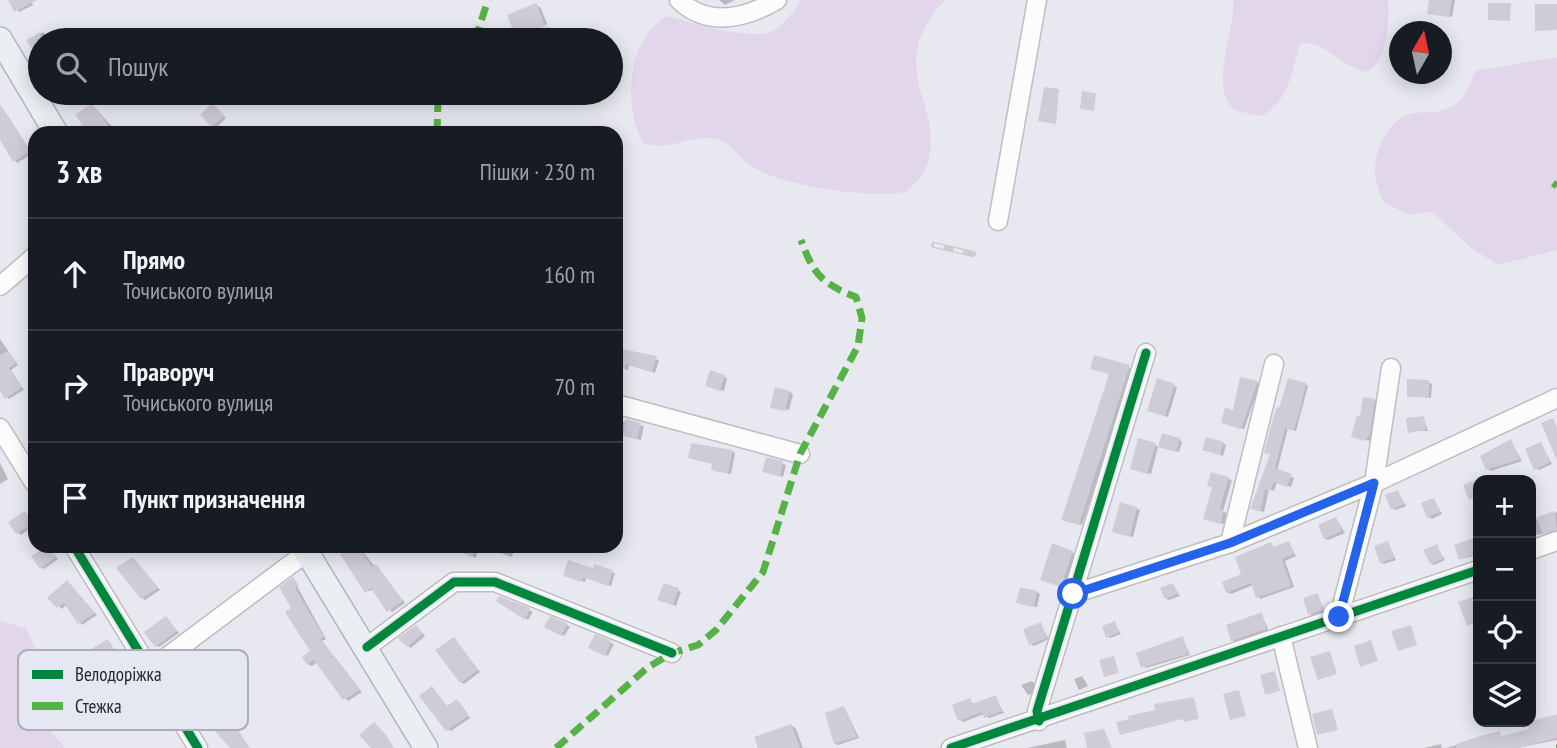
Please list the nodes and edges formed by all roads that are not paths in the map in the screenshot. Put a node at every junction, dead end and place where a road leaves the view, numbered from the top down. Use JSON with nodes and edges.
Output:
{"nodes":[{"id":1,"x":679,"y":0,"type":"edge"},
{"id":2,"x":777,"y":0,"type":"edge"},
{"id":3,"x":1037,"y":0,"type":"edge"},
{"id":4,"x":0,"y":39,"type":"edge"},
{"id":5,"x":28,"y":86,"type":"edge"},
{"id":6,"x":39,"y":105,"type":"edge"},
{"id":7,"x":52,"y":126,"type":"edge"},
{"id":8,"x":998,"y":221,"type":"dead end"},
{"id":9,"x":28,"y":262,"type":"edge"},
{"id":10,"x":0,"y":286,"type":"edge"},
{"id":11,"x":1146,"y":353,"type":"dead end"},
{"id":12,"x":1274,"y":364,"type":"dead end"},
{"id":13,"x":1391,"y":368,"type":"dead end"},
{"id":14,"x":1557,"y":398,"type":"edge"},
{"id":15,"x":623,"y":406,"type":"edge"},
{"id":16,"x":0,"y":428,"type":"edge"},
{"id":17,"x":800,"y":454,"type":"dead end"},
{"id":18,"x":28,"y":473,"type":"edge"},
{"id":19,"x":1374,"y":483,"type":"junction"},
{"id":20,"x":1557,"y":541,"type":"edge"},
{"id":21,"x":1230,"y":543,"type":"junction"},
{"id":22,"x":1536,"y":549,"type":"edge"},
{"id":23,"x":78,"y":553,"type":"edge"},
{"id":24,"x":300,"y":553,"type":"edge"},
{"id":25,"x":308,"y":553,"type":"edge"},
{"id":26,"x":1473,"y":571,"type":"edge"},
{"id":27,"x":1073,"y":594,"type":"junction"},
{"id":28,"x":1339,"y":617,"type":"junction"},
{"id":29,"x":1281,"y":636,"type":"junction"},
{"id":30,"x":367,"y":647,"type":"junction"},
{"id":31,"x":139,"y":650,"type":"edge"},
{"id":32,"x":175,"y":650,"type":"edge"},
{"id":33,"x":672,"y":653,"type":"dead end"},
{"id":34,"x":1039,"y":721,"type":"junction"},
{"id":35,"x":187,"y":730,"type":"edge"},
{"id":36,"x":198,"y":748,"type":"edge"},
{"id":37,"x":426,"y":748,"type":"edge"},
{"id":38,"x":951,"y":748,"type":"edge"},
{"id":39,"x":1308,"y":748,"type":"edge"}],
"edges":[{"from":1,"to":2,"type":"street"},
{"from":3,"to":8,"type":"street"},
{"from":4,"to":5,"type":"main road"},
{"from":6,"to":7,"type":"main road"},
{"from":9,"to":10,"type":"street"},
{"from":11,"to":27,"type":"street"},
{"from":12,"to":21,"type":"street"},
{"from":13,"to":19,"type":"street"},
{"from":14,"to":19,"type":"street"},
{"from":15,"to":17,"type":"street"},
{"from":16,"to":18,"type":"street"},
{"from":19,"to":21,"type":"street"},
{"from":19,"to":28,"type":"street"},
{"from":20,"to":22,"type":"street"},
{"from":21,"to":27,"type":"street"},
{"from":23,"to":31,"type":"street"},
{"from":24,"to":32,"type":"street"},
{"from":25,"to":30,"type":"main road"},
{"from":26,"to":28,"type":"street"},
{"from":27,"to":34,"type":"street"},
{"from":28,"to":29,"type":"street"},
{"from":29,"to":34,"type":"street"},
{"from":29,"to":39,"type":"street"},
{"from":30,"to":33,"type":"street"},
{"from":30,"to":37,"type":"main road"},
{"from":34,"to":38,"type":"street"},
{"from":35,"to":36,"type":"street"}]}
